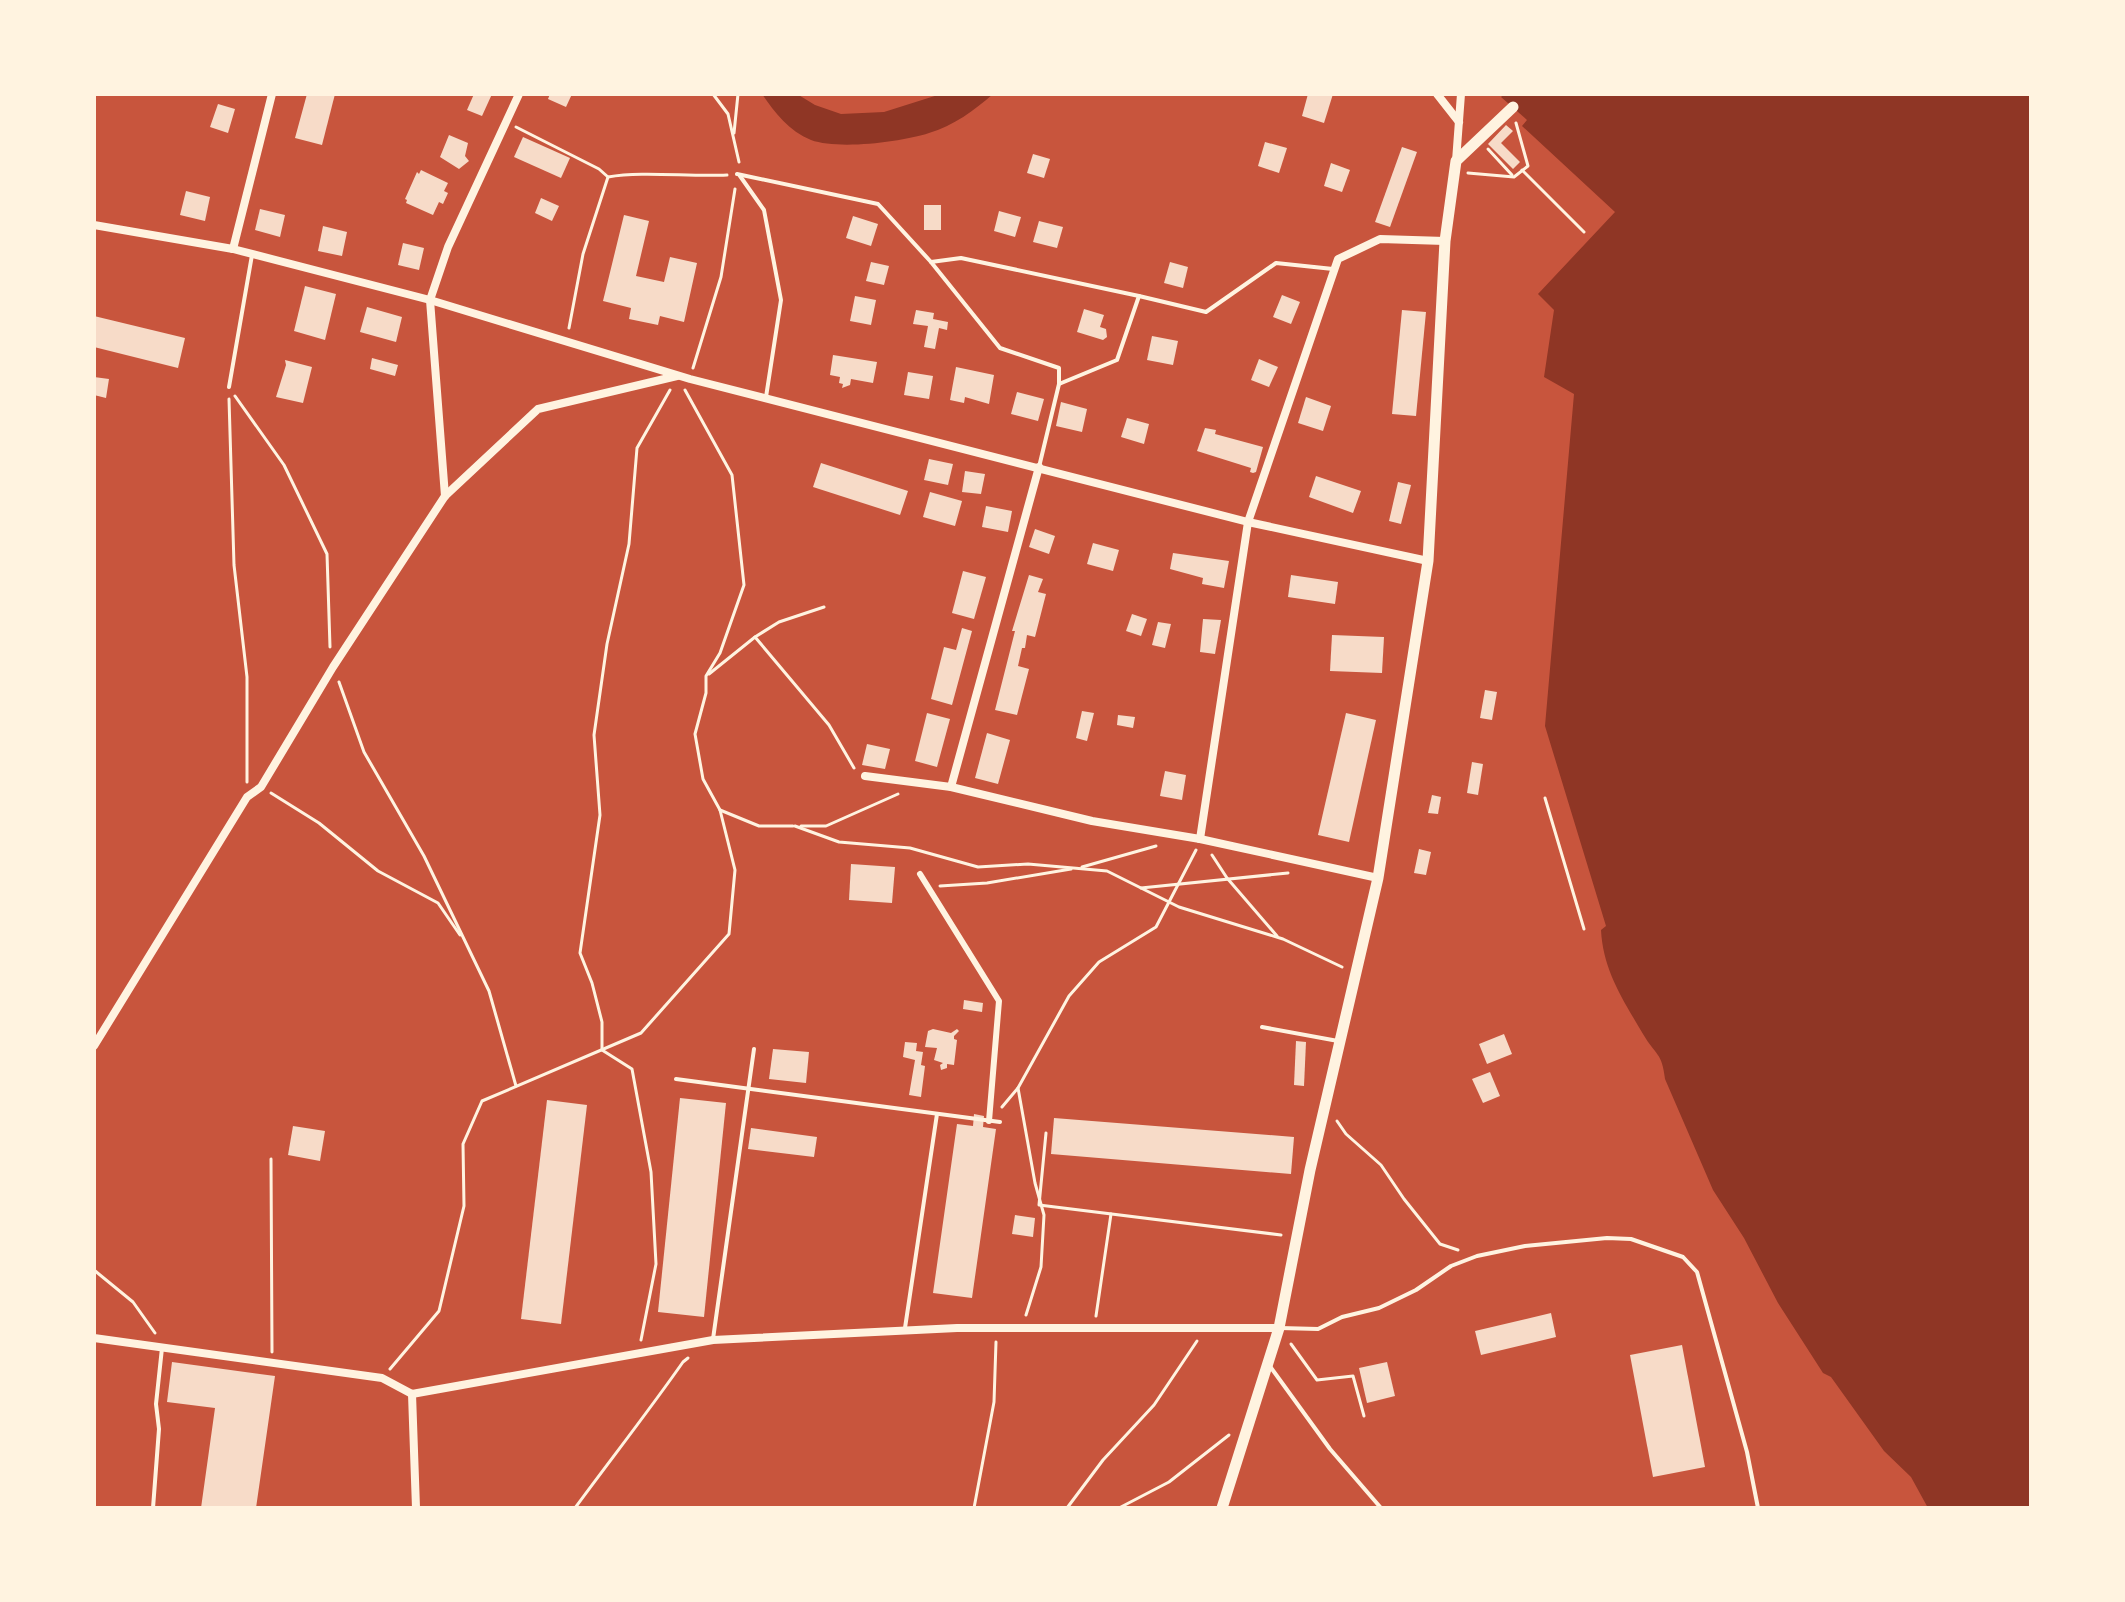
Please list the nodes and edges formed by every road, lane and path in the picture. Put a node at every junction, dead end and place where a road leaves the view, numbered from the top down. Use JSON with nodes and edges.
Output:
{"nodes":[{"id":1,"x":272,"y":94,"type":"edge"},
{"id":2,"x":519,"y":94,"type":"edge"},
{"id":3,"x":713,"y":94,"type":"edge"},
{"id":4,"x":738,"y":94,"type":"edge"},
{"id":5,"x":1437,"y":94,"type":"edge"},
{"id":6,"x":1461,"y":94,"type":"edge"},
{"id":7,"x":1513,"y":107,"type":"dead end"},
{"id":8,"x":505,"y":122,"type":"junction"},
{"id":9,"x":1460,"y":123,"type":"junction"},
{"id":10,"x":1516,"y":129,"type":"dead end"},
{"id":11,"x":733,"y":136,"type":"junction"},
{"id":12,"x":1482,"y":143,"type":"dead end"},
{"id":13,"x":1455,"y":166,"type":"junction"},
{"id":14,"x":1522,"y":170,"type":"junction"},
{"id":15,"x":738,"y":174,"type":"junction"},
{"id":16,"x":608,"y":177,"type":"junction"},
{"id":17,"x":1514,"y":177,"type":"junction"},
{"id":18,"x":94,"y":225,"type":"edge"},
{"id":19,"x":1584,"y":232,"type":"dead end"},
{"id":20,"x":1445,"y":241,"type":"junction"},
{"id":21,"x":233,"y":249,"type":"junction"},
{"id":22,"x":252,"y":254,"type":"junction"},
{"id":23,"x":931,"y":262,"type":"junction"},
{"id":24,"x":1335,"y":269,"type":"junction"},
{"id":25,"x":1139,"y":296,"type":"junction"},
{"id":26,"x":430,"y":300,"type":"junction"},
{"id":27,"x":566,"y":342,"type":"junction"},
{"id":28,"x":678,"y":376,"type":"junction"},
{"id":29,"x":690,"y":379,"type":"junction"},
{"id":30,"x":1059,"y":384,"type":"junction"},
{"id":31,"x":229,"y":387,"type":"junction"},
{"id":32,"x":766,"y":399,"type":"junction"},
{"id":33,"x":1039,"y":467,"type":"junction"},
{"id":34,"x":445,"y":496,"type":"junction"},
{"id":35,"x":1248,"y":522,"type":"junction"},
{"id":36,"x":1428,"y":561,"type":"junction"},
{"id":37,"x":824,"y":607,"type":"dead end"},
{"id":38,"x":755,"y":637,"type":"junction"},
{"id":39,"x":332,"y":671,"type":"junction"},
{"id":40,"x":706,"y":676,"type":"junction"},
{"id":41,"x":865,"y":776,"type":"joint"},
{"id":42,"x":922,"y":783,"type":"junction"},
{"id":43,"x":261,"y":787,"type":"junction"},
{"id":44,"x":951,"y":787,"type":"junction"},
{"id":45,"x":247,"y":797,"type":"junction"},
{"id":46,"x":1545,"y":798,"type":"dead end"},
{"id":47,"x":720,"y":810,"type":"junction"},
{"id":48,"x":795,"y":826,"type":"junction"},
{"id":49,"x":1200,"y":839,"type":"junction"},
{"id":50,"x":1157,"y":846,"type":"dead end"},
{"id":51,"x":1077,"y":868,"type":"junction"},
{"id":52,"x":1290,"y":873,"type":"dead end"},
{"id":53,"x":920,"y":874,"type":"dead end"},
{"id":54,"x":1227,"y":878,"type":"junction"},
{"id":55,"x":1378,"y":878,"type":"junction"},
{"id":56,"x":928,"y":887,"type":"junction"},
{"id":57,"x":1141,"y":888,"type":"junction"},
{"id":58,"x":1584,"y":929,"type":"dead end"},
{"id":59,"x":1279,"y":938,"type":"junction"},
{"id":60,"x":1356,"y":974,"type":"junction"},
{"id":61,"x":489,"y":991,"type":"junction"},
{"id":62,"x":1262,"y":1027,"type":"dead end"},
{"id":63,"x":1340,"y":1042,"type":"junction"},
{"id":64,"x":94,"y":1046,"type":"edge"},
{"id":65,"x":754,"y":1049,"type":"dead end"},
{"id":66,"x":602,"y":1050,"type":"junction"},
{"id":67,"x":676,"y":1079,"type":"dead end"},
{"id":68,"x":516,"y":1086,"type":"junction"},
{"id":69,"x":747,"y":1088,"type":"junction"},
{"id":70,"x":1326,"y":1104,"type":"junction"},
{"id":71,"x":937,"y":1114,"type":"junction"},
{"id":72,"x":989,"y":1121,"type":"junction"},
{"id":73,"x":1000,"y":1122,"type":"dead end"},
{"id":74,"x":1046,"y":1133,"type":"dead end"},
{"id":75,"x":271,"y":1159,"type":"dead end"},
{"id":76,"x":1111,"y":1214,"type":"junction"},
{"id":77,"x":1296,"y":1237,"type":"junction"},
{"id":78,"x":1477,"y":1256,"type":"junction"},
{"id":79,"x":94,"y":1270,"type":"edge"},
{"id":80,"x":996,"y":1328,"type":"junction"},
{"id":81,"x":1022,"y":1328,"type":"junction"},
{"id":82,"x":1094,"y":1328,"type":"junction"},
{"id":83,"x":1206,"y":1328,"type":"junction"},
{"id":84,"x":1279,"y":1328,"type":"junction"},
{"id":85,"x":905,"y":1331,"type":"junction"},
{"id":86,"x":94,"y":1338,"type":"edge"},
{"id":87,"x":713,"y":1340,"type":"junction"},
{"id":88,"x":162,"y":1348,"type":"junction"},
{"id":89,"x":638,"y":1354,"type":"junction"},
{"id":90,"x":1268,"y":1363,"type":"junction"},
{"id":91,"x":273,"y":1364,"type":"junction"},
{"id":92,"x":382,"y":1378,"type":"junction"},
{"id":93,"x":412,"y":1394,"type":"junction"},
{"id":94,"x":1364,"y":1416,"type":"dead end"},
{"id":95,"x":1250,"y":1418,"type":"junction"},
{"id":96,"x":153,"y":1508,"type":"edge"},
{"id":97,"x":416,"y":1508,"type":"edge"},
{"id":98,"x":575,"y":1508,"type":"edge"},
{"id":99,"x":974,"y":1508,"type":"edge"},
{"id":100,"x":1067,"y":1508,"type":"edge"},
{"id":101,"x":1119,"y":1508,"type":"edge"},
{"id":102,"x":1222,"y":1508,"type":"edge"},
{"id":103,"x":1381,"y":1508,"type":"edge"},
{"id":104,"x":1758,"y":1508,"type":"edge"}],
"edges":[{"from":1,"to":21,"type":"street"},
{"from":2,"to":8,"type":"street"},
{"from":3,"to":11,"type":"path"},
{"from":4,"to":11,"type":"path"},
{"from":5,"to":9,"type":"street"},
{"from":6,"to":9,"type":"street"},
{"from":7,"to":13,"type":"street"},
{"from":8,"to":16,"type":"path"},
{"from":8,"to":26,"type":"street"},
{"from":9,"to":13,"type":"street"},
{"from":10,"to":14,"type":"path"},
{"from":11,"to":15,"type":"path"},
{"from":12,"to":17,"type":"path"},
{"from":13,"to":17,"type":"path"},
{"from":13,"to":20,"type":"street"},
{"from":14,"to":17,"type":"path"},
{"from":14,"to":19,"type":"path"},
{"from":15,"to":16,"type":"path"},
{"from":15,"to":23,"type":"lane"},
{"from":15,"to":29,"type":"path"},
{"from":15,"to":32,"type":"lane"},
{"from":16,"to":27,"type":"path"},
{"from":18,"to":21,"type":"street"},
{"from":20,"to":24,"type":"street"},
{"from":20,"to":36,"type":"street"},
{"from":21,"to":22,"type":"street"},
{"from":22,"to":26,"type":"street"},
{"from":22,"to":31,"type":"lane"},
{"from":23,"to":25,"type":"lane"},
{"from":23,"to":30,"type":"lane"},
{"from":24,"to":25,"type":"lane"},
{"from":24,"to":35,"type":"street"},
{"from":25,"to":30,"type":"lane"},
{"from":26,"to":27,"type":"street"},
{"from":26,"to":34,"type":"street"},
{"from":27,"to":28,"type":"street"},
{"from":28,"to":29,"type":"street"},
{"from":28,"to":34,"type":"street"},
{"from":28,"to":40,"type":"path"},
{"from":28,"to":66,"type":"path"},
{"from":29,"to":32,"type":"street"},
{"from":30,"to":33,"type":"lane"},
{"from":31,"to":39,"type":"path"},
{"from":31,"to":45,"type":"path"},
{"from":32,"to":33,"type":"street"},
{"from":33,"to":35,"type":"street"},
{"from":33,"to":44,"type":"street"},
{"from":34,"to":39,"type":"street"},
{"from":35,"to":36,"type":"street"},
{"from":35,"to":49,"type":"street"},
{"from":36,"to":55,"type":"street"},
{"from":37,"to":38,"type":"path"},
{"from":38,"to":40,"type":"path"},
{"from":38,"to":41,"type":"path"},
{"from":39,"to":43,"type":"street"},
{"from":39,"to":61,"type":"path"},
{"from":40,"to":47,"type":"path"},
{"from":41,"to":42,"type":"street"},
{"from":42,"to":44,"type":"street"},
{"from":42,"to":48,"type":"path"},
{"from":43,"to":45,"type":"street"},
{"from":43,"to":61,"type":"path"},
{"from":44,"to":49,"type":"street"},
{"from":45,"to":64,"type":"street"},
{"from":46,"to":58,"type":"path"},
{"from":47,"to":48,"type":"path"},
{"from":47,"to":66,"type":"path"},
{"from":48,"to":51,"type":"path"},
{"from":49,"to":54,"type":"path"},
{"from":49,"to":55,"type":"street"},
{"from":49,"to":81,"type":"path"},
{"from":50,"to":51,"type":"path"},
{"from":51,"to":56,"type":"path"},
{"from":51,"to":57,"type":"path"},
{"from":52,"to":54,"type":"path"},
{"from":53,"to":56,"type":"street"},
{"from":54,"to":57,"type":"path"},
{"from":54,"to":59,"type":"path"},
{"from":55,"to":60,"type":"street"},
{"from":56,"to":72,"type":"street"},
{"from":57,"to":59,"type":"path"},
{"from":59,"to":60,"type":"path"},
{"from":60,"to":63,"type":"street"},
{"from":61,"to":68,"type":"path"},
{"from":62,"to":63,"type":"lane"},
{"from":63,"to":70,"type":"street"},
{"from":65,"to":69,"type":"lane"},
{"from":66,"to":68,"type":"path"},
{"from":66,"to":89,"type":"path"},
{"from":67,"to":69,"type":"lane"},
{"from":68,"to":92,"type":"path"},
{"from":69,"to":71,"type":"lane"},
{"from":69,"to":87,"type":"lane"},
{"from":70,"to":77,"type":"street"},
{"from":70,"to":78,"type":"path"},
{"from":71,"to":72,"type":"lane"},
{"from":71,"to":85,"type":"lane"},
{"from":72,"to":73,"type":"lane"},
{"from":74,"to":76,"type":"path"},
{"from":75,"to":91,"type":"path"},
{"from":76,"to":77,"type":"path"},
{"from":76,"to":82,"type":"path"},
{"from":77,"to":84,"type":"street"},
{"from":78,"to":84,"type":"lane"},
{"from":78,"to":104,"type":"lane"},
{"from":79,"to":88,"type":"path"},
{"from":80,"to":81,"type":"street"},
{"from":80,"to":85,"type":"street"},
{"from":80,"to":99,"type":"path"},
{"from":81,"to":82,"type":"street"},
{"from":82,"to":83,"type":"street"},
{"from":83,"to":84,"type":"street"},
{"from":83,"to":100,"type":"path"},
{"from":84,"to":90,"type":"street"},
{"from":84,"to":94,"type":"path"},
{"from":85,"to":87,"type":"street"},
{"from":86,"to":88,"type":"street"},
{"from":87,"to":89,"type":"street"},
{"from":87,"to":98,"type":"path"},
{"from":88,"to":91,"type":"street"},
{"from":88,"to":96,"type":"lane"},
{"from":89,"to":93,"type":"street"},
{"from":90,"to":95,"type":"street"},
{"from":90,"to":103,"type":"lane"},
{"from":91,"to":92,"type":"street"},
{"from":92,"to":93,"type":"street"},
{"from":93,"to":97,"type":"street"},
{"from":95,"to":101,"type":"path"},
{"from":95,"to":102,"type":"street"}]}
